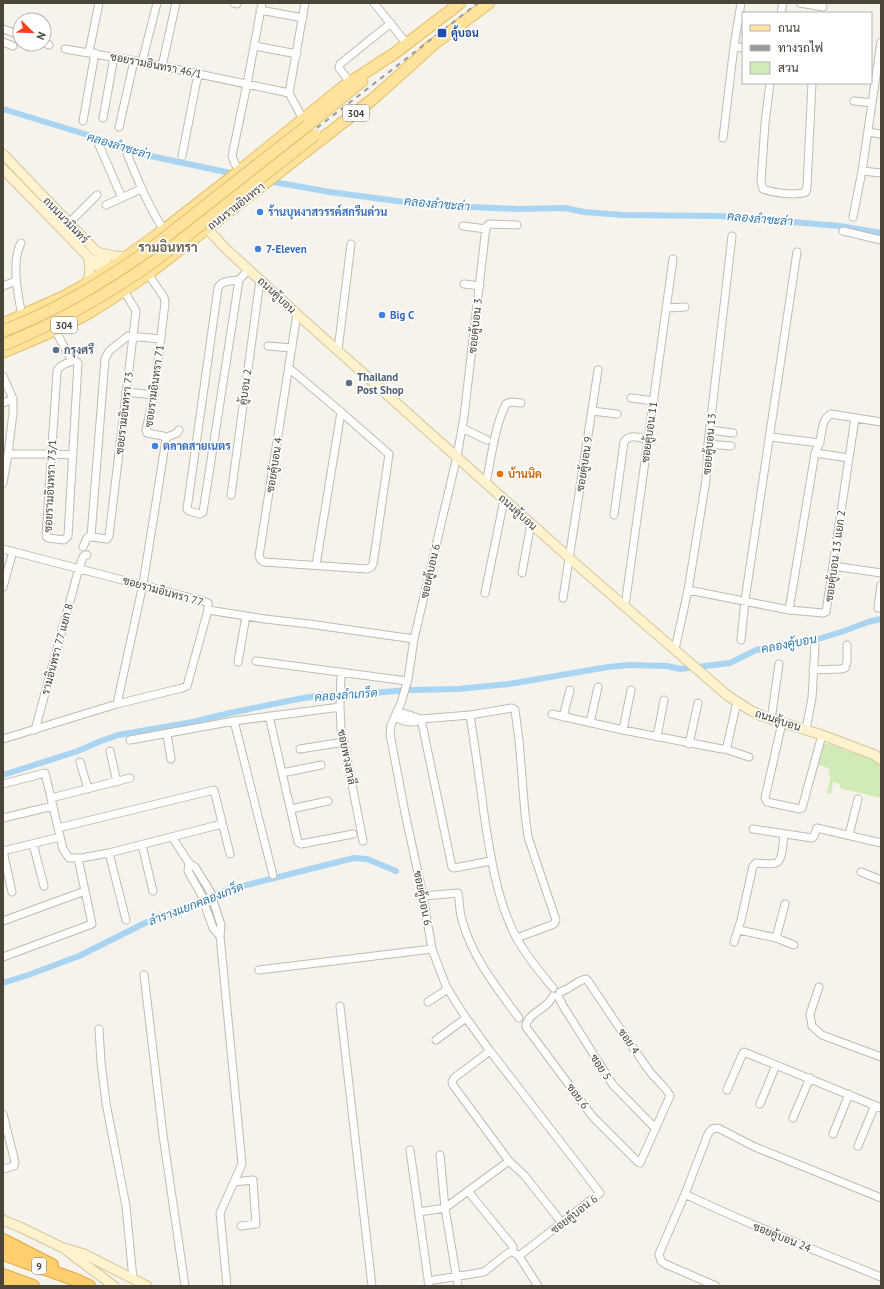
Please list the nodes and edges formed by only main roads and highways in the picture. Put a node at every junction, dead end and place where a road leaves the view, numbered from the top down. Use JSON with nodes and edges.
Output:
{"nodes":[{"id":1,"x":489,"y":3,"type":"edge"},
{"id":2,"x":458,"y":4,"type":"edge"},
{"id":3,"x":432,"y":46,"type":"junction"},
{"id":4,"x":395,"y":53,"type":"junction"},
{"id":5,"x":306,"y":122,"type":"junction"},
{"id":6,"x":3,"y":154,"type":"edge"},
{"id":7,"x":3,"y":169,"type":"edge"},
{"id":8,"x":223,"y":184,"type":"junction"},
{"id":9,"x":234,"y":207,"type":"junction"},
{"id":10,"x":189,"y":209,"type":"junction"},
{"id":11,"x":203,"y":225,"type":"junction"},
{"id":12,"x":150,"y":240,"type":"junction"},
{"id":13,"x":137,"y":249,"type":"junction"},
{"id":14,"x":92,"y":253,"type":"junction"},
{"id":15,"x":126,"y":258,"type":"junction"},
{"id":16,"x":108,"y":270,"type":"junction"},
{"id":17,"x":150,"y":272,"type":"junction"},
{"id":18,"x":85,"y":285,"type":"junction"},
{"id":19,"x":125,"y":290,"type":"junction"},
{"id":20,"x":91,"y":312,"type":"junction"},
{"id":21,"x":3,"y":324,"type":"edge"},
{"id":22,"x":3,"y":331,"type":"edge"},
{"id":23,"x":3,"y":345,"type":"edge"},
{"id":24,"x":3,"y":352,"type":"edge"},
{"id":25,"x":881,"y":760,"type":"edge"},
{"id":26,"x":3,"y":1220,"type":"edge"},
{"id":27,"x":3,"y":1240,"type":"edge"},
{"id":28,"x":61,"y":1247,"type":"junction"},
{"id":29,"x":3,"y":1254,"type":"edge"},
{"id":30,"x":120,"y":1272,"type":"junction"},
{"id":31,"x":3,"y":1275,"type":"edge"},
{"id":32,"x":76,"y":1280,"type":"junction"},
{"id":33,"x":33,"y":1286,"type":"edge"},
{"id":34,"x":89,"y":1286,"type":"edge"},
{"id":35,"x":113,"y":1286,"type":"edge"},
{"id":36,"x":147,"y":1286,"type":"edge"}],
"edges":[{"from":1,"to":3,"type":"main road","name":"ถนนรามอินทรา","number":"304"},
{"from":2,"to":4,"type":"main road","name":"ถนนรามอินทรา","number":"304"},
{"from":3,"to":9,"type":"main road","name":"ถนนรามอินทรา","number":"304"},
{"from":3,"to":23,"type":"main road","name":"ถนนรามอินทรา","number":"304","bridge":true},
{"from":4,"to":5,"type":"main road","name":"ถนนรามอินทรา","number":"304"},
{"from":4,"to":5,"type":"main road","name":"ถนนรามอินทรา","number":"304"},
{"from":5,"to":8,"type":"main road","name":"ถนนรามอินทรา","number":"304"},
{"from":5,"to":22,"type":"main road","name":"ถนนรามอินทรา","number":"304","bridge":true},
{"from":6,"to":14,"type":"main road","name":"ถนนนวมินทร์"},
{"from":7,"to":14,"type":"main road","name":"ถนนนวมินทร์"},
{"from":8,"to":9,"type":"main road"},
{"from":8,"to":10,"type":"main road","name":"ถนนรามอินทรา","number":"304"},
{"from":9,"to":11,"type":"main road","name":"ถนนรามอินทรา","number":"304"},
{"from":10,"to":11,"type":"main road","name":"ถนนคู้บอน"},
{"from":10,"to":12,"type":"main road","name":"ถนนรามอินทรา","number":"304"},
{"from":11,"to":12,"type":"main road"},
{"from":11,"to":17,"type":"main road","name":"ถนนรามอินทรา","number":"304"},
{"from":11,"to":25,"type":"main road","name":"ถนนคู้บอน"},
{"from":12,"to":13,"type":"main road","name":"ถนนรามอินทรา","number":"304"},
{"from":13,"to":15,"type":"main road","name":"ถนนรามอินทรา","number":"304"},
{"from":13,"to":17,"type":"main road"},
{"from":14,"to":15,"type":"main road"},
{"from":14,"to":16,"type":"main road","name":"ถนนนวมินทร์"},
{"from":14,"to":18,"type":"main road"},
{"from":15,"to":16,"type":"main road","name":"ถนนรามอินทรา","number":"304"},
{"from":16,"to":18,"type":"main road","name":"ถนนรามอินทรา","number":"304"},
{"from":16,"to":19,"type":"main road","name":"ถนนนวมินทร์"},
{"from":17,"to":19,"type":"main road","name":"ถนนรามอินทรา","number":"304"},
{"from":18,"to":20,"type":"main road"},
{"from":18,"to":21,"type":"main road","name":"ถนนรามอินทรา","number":"304"},
{"from":19,"to":20,"type":"main road","name":"ถนนรามอินทรา","number":"304"},
{"from":20,"to":24,"type":"main road","name":"ถนนรามอินทรา","number":"304"},
{"from":26,"to":28,"type":"main road"},
{"from":27,"to":32,"type":"highway"},
{"from":28,"to":30,"type":"main road"},
{"from":28,"to":35,"type":"main road"},
{"from":29,"to":32,"type":"highway","number":"9"},
{"from":30,"to":35,"type":"main road"},
{"from":30,"to":36,"type":"main road"},
{"from":31,"to":33,"type":"highway","number":"9"},
{"from":32,"to":34,"type":"highway","number":"9"}]}
